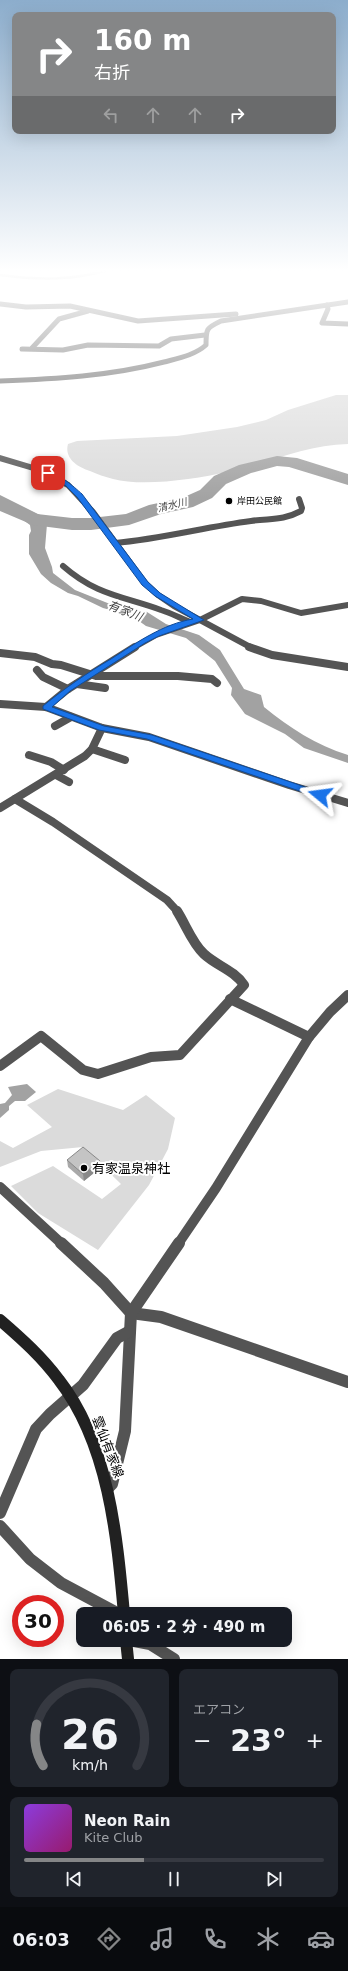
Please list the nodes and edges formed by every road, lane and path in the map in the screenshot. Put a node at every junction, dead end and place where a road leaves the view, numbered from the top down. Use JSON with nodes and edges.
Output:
{"nodes":[{"id":1,"x":80,"y":346,"type":"edge"},
{"id":2,"x":204,"y":346,"type":"edge"},
{"id":3,"x":32,"y":348,"type":"joint"},
{"id":4,"x":22,"y":349,"type":"dead end"},
{"id":5,"x":0,"y":381,"type":"edge"},
{"id":6,"x":0,"y":458,"type":"edge"},
{"id":7,"x":299,"y":499,"type":"dead end"},
{"id":8,"x":115,"y":543,"type":"junction"},
{"id":9,"x":63,"y":566,"type":"dead end"},
{"id":10,"x":348,"y":605,"type":"edge"},
{"id":11,"x":200,"y":620,"type":"junction"},
{"id":12,"x":189,"y":622,"type":"junction"},
{"id":13,"x":0,"y":653,"type":"edge"},
{"id":14,"x":348,"y":667,"type":"edge"},
{"id":15,"x":37,"y":670,"type":"dead end"},
{"id":16,"x":92,"y":675,"type":"junction"},
{"id":17,"x":217,"y":683,"type":"dead end"},
{"id":18,"x":77,"y":684,"type":"junction"},
{"id":19,"x":105,"y":688,"type":"dead end"},
{"id":20,"x":68,"y":689,"type":"junction"},
{"id":21,"x":0,"y":705,"type":"edge"},
{"id":22,"x":46,"y":707,"type":"junction"},
{"id":23,"x":18,"y":711,"type":"dead end"},
{"id":24,"x":70,"y":716,"type":"junction"},
{"id":25,"x":55,"y":726,"type":"dead end"},
{"id":26,"x":102,"y":728,"type":"junction"},
{"id":27,"x":92,"y":749,"type":"junction"},
{"id":28,"x":29,"y":755,"type":"dead end"},
{"id":29,"x":125,"y":760,"type":"dead end"},
{"id":30,"x":64,"y":770,"type":"junction"},
{"id":31,"x":56,"y":775,"type":"junction"},
{"id":32,"x":69,"y":782,"type":"dead end"},
{"id":33,"x":15,"y":799,"type":"junction"},
{"id":34,"x":348,"y":803,"type":"edge"},
{"id":35,"x":0,"y":808,"type":"edge"},
{"id":36,"x":348,"y":995,"type":"edge"},
{"id":37,"x":230,"y":999,"type":"junction"},
{"id":38,"x":309,"y":1037,"type":"junction"},
{"id":39,"x":0,"y":1066,"type":"edge"},
{"id":40,"x":0,"y":1187,"type":"edge"},
{"id":41,"x":130,"y":1313,"type":"junction"},
{"id":42,"x":0,"y":1320,"type":"edge"},
{"id":43,"x":130,"y":1331,"type":"junction"},
{"id":44,"x":348,"y":1382,"type":"edge"},
{"id":45,"x":70,"y":1395,"type":"junction"},
{"id":46,"x":108,"y":1488,"type":"junction"},
{"id":47,"x":0,"y":1513,"type":"edge"},
{"id":48,"x":0,"y":1526,"type":"edge"},
{"id":49,"x":106,"y":1607,"type":"edge"},
{"id":50,"x":123,"y":1607,"type":"edge"},
{"id":51,"x":127,"y":1647,"type":"edge"},
{"id":52,"x":155,"y":1647,"type":"edge"},
{"id":53,"x":128,"y":1659,"type":"edge"},
{"id":54,"x":174,"y":1659,"type":"edge"}],
"edges":[{"from":1,"to":3,"type":"street"},
{"from":2,"to":5,"type":"street"},
{"from":3,"to":4,"type":"street"},
{"from":6,"to":8,"type":"street"},
{"from":7,"to":8,"type":"street"},
{"from":8,"to":11,"type":"street"},
{"from":9,"to":12,"type":"street"},
{"from":10,"to":11,"type":"street"},
{"from":11,"to":12,"type":"street"},
{"from":11,"to":14,"type":"street"},
{"from":12,"to":16,"type":"street"},
{"from":13,"to":16,"type":"street"},
{"from":15,"to":20,"type":"street"},
{"from":16,"to":17,"type":"street"},
{"from":16,"to":18,"type":"street"},
{"from":18,"to":19,"type":"street"},
{"from":18,"to":20,"type":"street"},
{"from":20,"to":22,"type":"street"},
{"from":21,"to":22,"type":"street"},
{"from":21,"to":23,"type":"street"},
{"from":22,"to":24,"type":"street"},
{"from":24,"to":25,"type":"street"},
{"from":24,"to":26,"type":"street"},
{"from":26,"to":27,"type":"street"},
{"from":26,"to":34,"type":"street"},
{"from":27,"to":29,"type":"street"},
{"from":27,"to":30,"type":"street"},
{"from":28,"to":30,"type":"street"},
{"from":30,"to":31,"type":"street"},
{"from":31,"to":32,"type":"street"},
{"from":31,"to":33,"type":"street"},
{"from":33,"to":35,"type":"street"},
{"from":33,"to":37,"type":"street"},
{"from":36,"to":38,"type":"street"},
{"from":37,"to":38,"type":"street"},
{"from":37,"to":39,"type":"street"},
{"from":38,"to":41,"type":"street"},
{"from":40,"to":41,"type":"street"},
{"from":41,"to":43,"type":"street"},
{"from":41,"to":44,"type":"street"},
{"from":42,"to":45,"type":"main road","name":"雲仙有家線"},
{"from":43,"to":45,"type":"street"},
{"from":43,"to":46,"type":"street"},
{"from":45,"to":46,"type":"main road","name":"雲仙有家線"},
{"from":45,"to":47,"type":"street"},
{"from":46,"to":50,"type":"main road","name":"雲仙有家線"},
{"from":48,"to":49,"type":"street"},
{"from":51,"to":53,"type":"main road"},
{"from":52,"to":54,"type":"street"}]}
